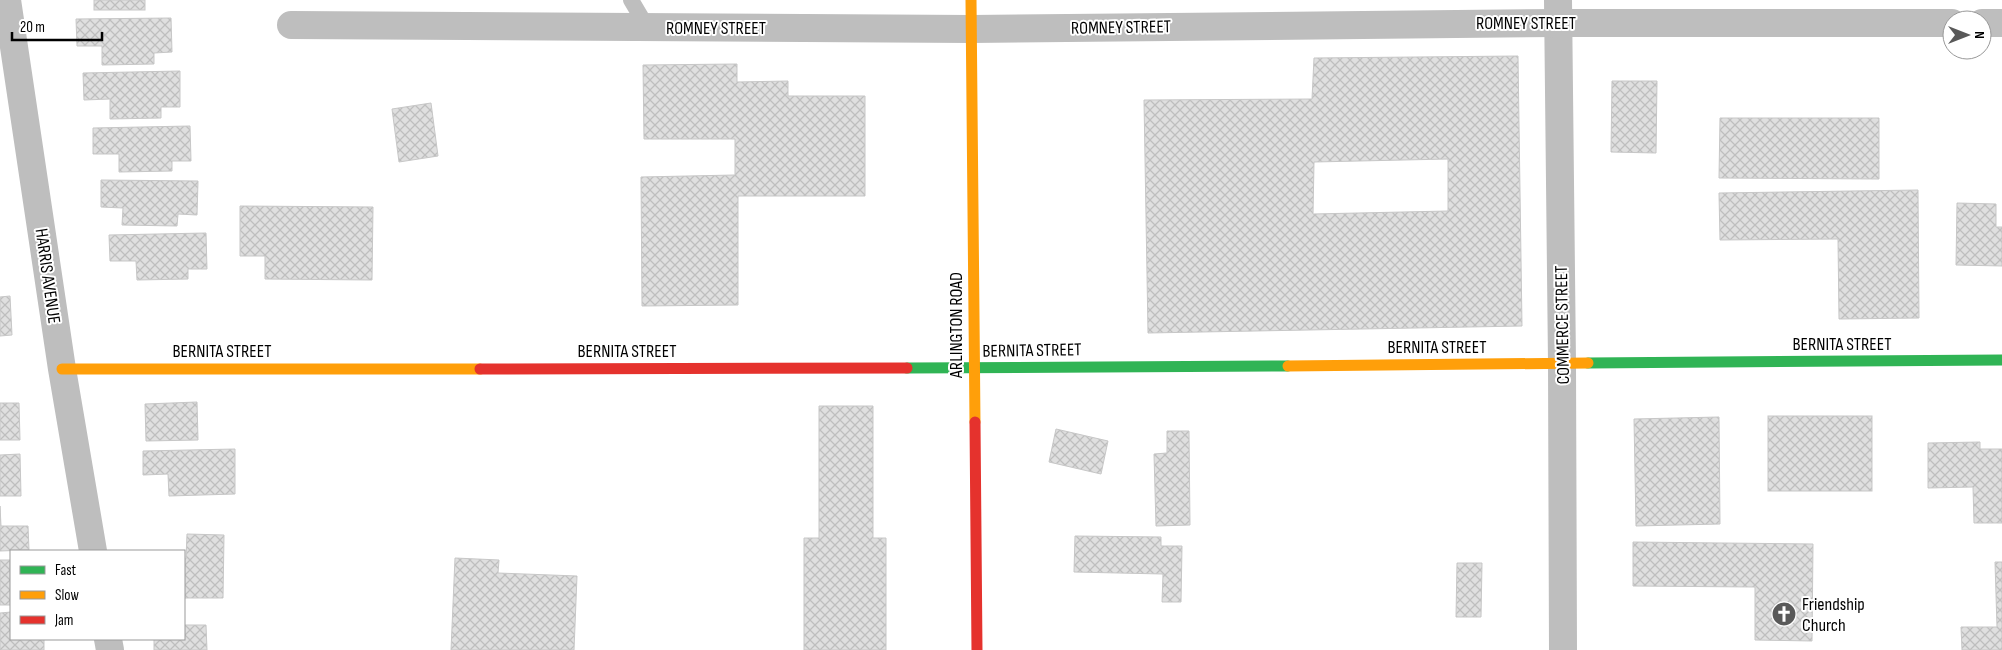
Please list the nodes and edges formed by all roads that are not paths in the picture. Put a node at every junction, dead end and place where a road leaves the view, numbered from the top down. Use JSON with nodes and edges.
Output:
{"nodes":[{"id":1,"x":7,"y":0,"type":"edge"},
{"id":2,"x":631,"y":0,"type":"edge"},
{"id":3,"x":971,"y":0,"type":"edge"},
{"id":4,"x":1558,"y":11,"type":"edge"},
{"id":5,"x":1942,"y":23,"type":"edge"},
{"id":6,"x":291,"y":26,"type":"dead end"},
{"id":7,"x":647,"y":27,"type":"junction"},
{"id":8,"x":971,"y":29,"type":"junction"},
{"id":9,"x":2002,"y":360,"type":"edge"},
{"id":10,"x":1562,"y":364,"type":"junction"},
{"id":11,"x":973,"y":368,"type":"junction"},
{"id":12,"x":62,"y":369,"type":"junction"},
{"id":13,"x":93,"y":550,"type":"edge"},
{"id":14,"x":977,"y":650,"type":"edge"},
{"id":15,"x":1563,"y":650,"type":"edge"}],
"edges":[{"from":1,"to":12,"type":"street","name":"HARRIS AVENUE"},
{"from":2,"to":7,"type":"lane"},
{"from":3,"to":8,"type":"street","name":"ARLINGTON ROAD"},
{"from":4,"to":5,"type":"street","name":"ROMNEY STREET"},
{"from":4,"to":8,"type":"street","name":"ROMNEY STREET"},
{"from":4,"to":10,"type":"street","name":"COMMERCE STREET"},
{"from":6,"to":7,"type":"street","name":"ROMNEY STREET"},
{"from":7,"to":8,"type":"street","name":"ROMNEY STREET"},
{"from":8,"to":11,"type":"street","name":"ARLINGTON ROAD"},
{"from":9,"to":10,"type":"street","name":"BERNITA STREET"},
{"from":10,"to":11,"type":"street","name":"BERNITA STREET"},
{"from":10,"to":15,"type":"street","name":"COMMERCE STREET"},
{"from":11,"to":12,"type":"street","name":"BERNITA STREET"},
{"from":11,"to":14,"type":"street","name":"ARLINGTON ROAD"},
{"from":12,"to":13,"type":"street","name":"HARRIS AVENUE"}]}
